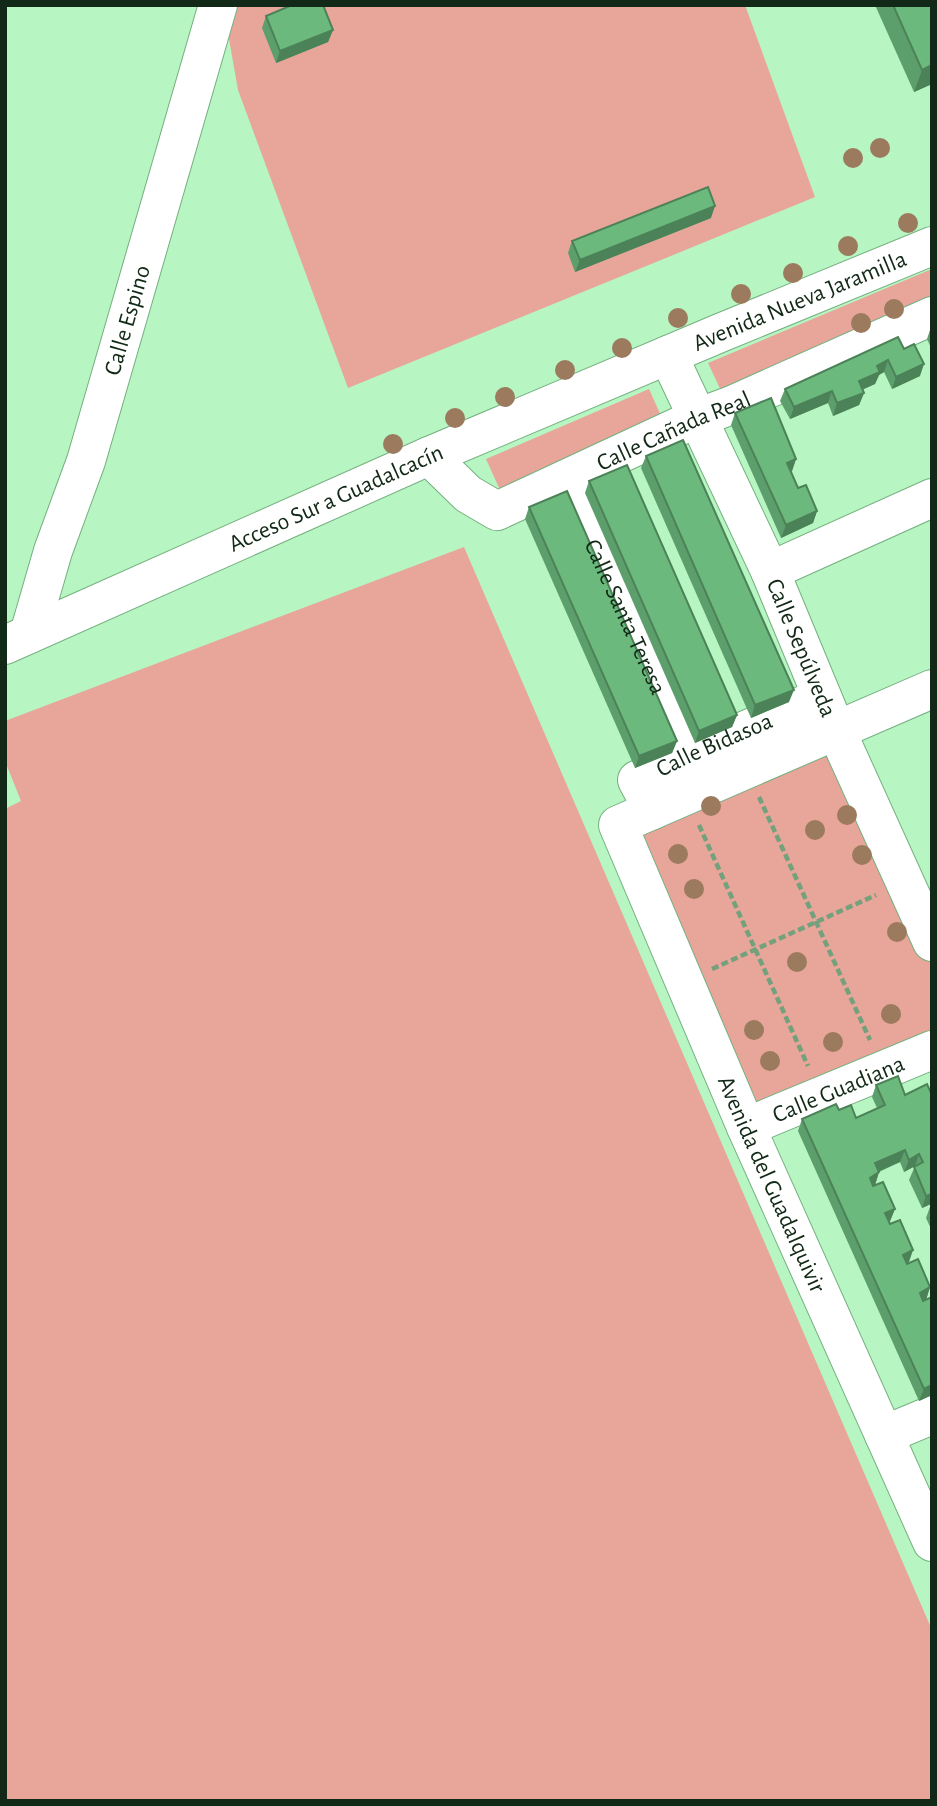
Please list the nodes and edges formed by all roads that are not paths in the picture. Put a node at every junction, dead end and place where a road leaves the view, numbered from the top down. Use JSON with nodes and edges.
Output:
{"nodes":[{"id":1,"x":218,"y":5,"type":"edge"},
{"id":2,"x":932,"y":246,"type":"edge"},
{"id":3,"x":932,"y":316,"type":"edge"},
{"id":4,"x":667,"y":355,"type":"junction"},
{"id":5,"x":697,"y":418,"type":"junction"},
{"id":6,"x":429,"y":456,"type":"junction"},
{"id":7,"x":564,"y":480,"type":"junction"},
{"id":8,"x":932,"y":498,"type":"edge"},
{"id":9,"x":770,"y":571,"type":"junction"},
{"id":10,"x":17,"y":640,"type":"edge"},
{"id":11,"x":932,"y":689,"type":"edge"},
{"id":12,"x":829,"y":714,"type":"junction"},
{"id":13,"x":688,"y":755,"type":"junction"},
{"id":14,"x":669,"y":803,"type":"junction"},
{"id":15,"x":618,"y":825,"type":"joint"},
{"id":16,"x":916,"y":885,"type":"edge"},
{"id":17,"x":932,"y":942,"type":"edge"},
{"id":18,"x":932,"y":1050,"type":"edge"},
{"id":19,"x":746,"y":1127,"type":"junction"},
{"id":20,"x":932,"y":1415,"type":"edge"},
{"id":21,"x":884,"y":1435,"type":"junction"},
{"id":22,"x":932,"y":1542,"type":"edge"}],
"edges":[{"from":1,"to":10,"type":"street","name":"Calle Espino"},
{"from":2,"to":4,"type":"street","name":"Avenida Nueva Jaramilla"},
{"from":3,"to":5,"type":"street","name":"Calle Cañada Real"},
{"from":4,"to":5,"type":"street","name":"Calle Sepúlveda"},
{"from":4,"to":6,"type":"street","name":"Acceso Sur a Guadalcacín"},
{"from":5,"to":7,"type":"street","name":"Calle Cañada Real"},
{"from":5,"to":9,"type":"street","name":"Calle Sepúlveda"},
{"from":6,"to":7,"type":"street","name":"Calle Cañada Real"},
{"from":6,"to":10,"type":"street","name":"Acceso Sur a Guadalcacín"},
{"from":7,"to":13,"type":"street","name":"Calle Santa Teresa"},
{"from":8,"to":9,"type":"street"},
{"from":9,"to":12,"type":"street","name":"Calle Sepúlveda"},
{"from":11,"to":12,"type":"street"},
{"from":12,"to":13,"type":"street","name":"Calle Bidasoa"},
{"from":12,"to":14,"type":"street","name":"Calle Bidasoa"},
{"from":12,"to":16,"type":"street","name":"Calle Sepúlveda"},
{"from":13,"to":14,"type":"street","name":"Calle Bidasoa"},
{"from":14,"to":15,"type":"street","name":"Calle Bidasoa"},
{"from":15,"to":19,"type":"street","name":"Avenida del Guadalquivir"},
{"from":16,"to":17,"type":"street","name":"Calle Sepúlveda"},
{"from":18,"to":19,"type":"street","name":"Calle Guadiana"},
{"from":19,"to":21,"type":"street","name":"Avenida del Guadalquivir"},
{"from":20,"to":21,"type":"street"},
{"from":21,"to":22,"type":"street","name":"Avenida del Guadalquivir"}]}
